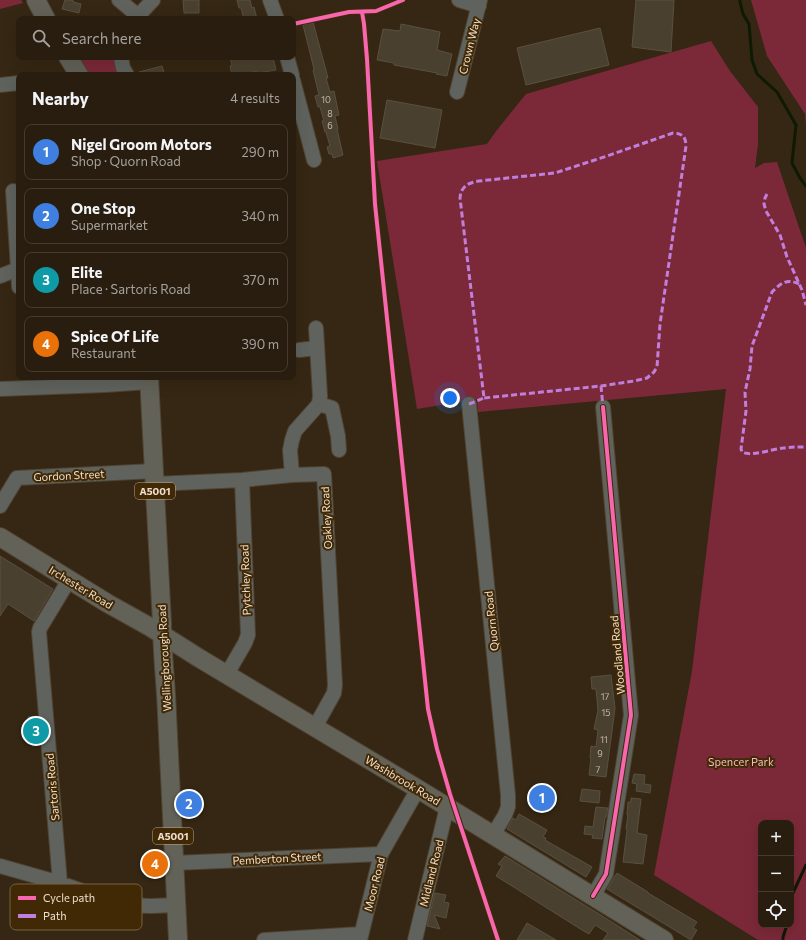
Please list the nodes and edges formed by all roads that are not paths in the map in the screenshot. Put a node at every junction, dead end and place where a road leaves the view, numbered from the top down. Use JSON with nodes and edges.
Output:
{"nodes":[{"id":1,"x":36,"y":0,"type":"edge"},
{"id":2,"x":119,"y":0,"type":"edge"},
{"id":3,"x":154,"y":0,"type":"edge"},
{"id":4,"x":270,"y":0,"type":"edge"},
{"id":5,"x":459,"y":0,"type":"edge"},
{"id":6,"x":480,"y":3,"type":"edge"},
{"id":7,"x":44,"y":16,"type":"edge"},
{"id":8,"x":136,"y":16,"type":"edge"},
{"id":9,"x":138,"y":16,"type":"edge"},
{"id":10,"x":276,"y":16,"type":"edge"},
{"id":11,"x":69,"y":60,"type":"edge"},
{"id":12,"x":122,"y":60,"type":"edge"},
{"id":13,"x":288,"y":60,"type":"edge"},
{"id":14,"x":75,"y":72,"type":"edge"},
{"id":15,"x":125,"y":72,"type":"edge"},
{"id":16,"x":291,"y":72,"type":"edge"},
{"id":17,"x":16,"y":83,"type":"edge"},
{"id":18,"x":0,"y":85,"type":"edge"},
{"id":19,"x":458,"y":92,"type":"dead end"},
{"id":20,"x":296,"y":99,"type":"edge"},
{"id":21,"x":314,"y":160,"type":"dead end"},
{"id":22,"x":13,"y":191,"type":"dead end"},
{"id":23,"x":16,"y":205,"type":"edge"},
{"id":24,"x":16,"y":270,"type":"edge"},
{"id":25,"x":0,"y":276,"type":"edge"},
{"id":26,"x":316,"y":328,"type":"dead end"},
{"id":27,"x":317,"y":348,"type":"junction"},
{"id":28,"x":299,"y":350,"type":"dead end"},
{"id":29,"x":149,"y":380,"type":"edge"},
{"id":30,"x":0,"y":389,"type":"edge"},
{"id":31,"x":319,"y":404,"type":"junction"},
{"id":32,"x":469,"y":404,"type":"dead end"},
{"id":33,"x":603,"y":407,"type":"dead end"},
{"id":34,"x":339,"y":450,"type":"dead end"},
{"id":35,"x":292,"y":475,"type":"junction"},
{"id":36,"x":154,"y":478,"type":"junction"},
{"id":37,"x":242,"y":480,"type":"junction"},
{"id":38,"x":0,"y":506,"type":"edge"},
{"id":39,"x":0,"y":537,"type":"edge"},
{"id":40,"x":69,"y":580,"type":"junction"},
{"id":41,"x":161,"y":605,"type":"junction"},
{"id":42,"x":136,"y":619,"type":"junction"},
{"id":43,"x":162,"y":635,"type":"junction"},
{"id":44,"x":199,"y":658,"type":"junction"},
{"id":45,"x":164,"y":672,"type":"junction"},
{"id":46,"x":226,"y":674,"type":"junction"},
{"id":47,"x":315,"y":727,"type":"junction"},
{"id":48,"x":418,"y":789,"type":"junction"},
{"id":49,"x":447,"y":807,"type":"junction"},
{"id":50,"x":493,"y":835,"type":"junction"},
{"id":51,"x":381,"y":854,"type":"junction"},
{"id":52,"x":174,"y":863,"type":"junction"},
{"id":53,"x":0,"y":866,"type":"edge"},
{"id":54,"x":60,"y":883,"type":"joint"},
{"id":55,"x":593,"y":896,"type":"junction"},
{"id":56,"x":176,"y":905,"type":"junction"},
{"id":57,"x":142,"y":906,"type":"edge"},
{"id":58,"x":361,"y":937,"type":"edge"},
{"id":59,"x":658,"y":938,"type":"edge"},
{"id":60,"x":178,"y":940,"type":"edge"},
{"id":61,"x":264,"y":940,"type":"edge"},
{"id":62,"x":415,"y":940,"type":"edge"}],
"edges":[{"from":1,"to":7,"type":"main road"},
{"from":2,"to":8,"type":"street"},
{"from":3,"to":9,"type":"street"},
{"from":4,"to":10,"type":"street"},
{"from":5,"to":6,"type":"street"},
{"from":6,"to":19,"type":"street","name":"Crown Way"},
{"from":11,"to":14,"type":"main road"},
{"from":12,"to":15,"type":"street"},
{"from":13,"to":16,"type":"street"},
{"from":17,"to":18,"type":"street"},
{"from":20,"to":21,"type":"street"},
{"from":22,"to":23,"type":"street"},
{"from":24,"to":25,"type":"street"},
{"from":26,"to":27,"type":"street"},
{"from":27,"to":28,"type":"street"},
{"from":27,"to":31,"type":"street"},
{"from":29,"to":30,"type":"street"},
{"from":29,"to":36,"type":"main road","name":"Wellingborough Road","number":"A5001"},
{"from":31,"to":34,"type":"street"},
{"from":31,"to":35,"type":"street"},
{"from":32,"to":50,"type":"street","name":"Quorn Road"},
{"from":33,"to":55,"type":"street","name":"Woodland Road"},
{"from":35,"to":37,"type":"street","name":"Oakley Road"},
{"from":35,"to":47,"type":"street","name":"Oakley Road"},
{"from":36,"to":37,"type":"street","name":"Oakley Road"},
{"from":36,"to":38,"type":"street","name":"Gordon Street"},
{"from":36,"to":41,"type":"main road","name":"Wellingborough Road","number":"A5001"},
{"from":37,"to":46,"type":"street","name":"Pytchley Road"},
{"from":39,"to":40,"type":"main road","name":"Irchester Road"},
{"from":40,"to":42,"type":"main road","name":"Irchester Road"},
{"from":40,"to":54,"type":"street","name":"Sartoris Road"},
{"from":41,"to":42,"type":"main road"},
{"from":41,"to":43,"type":"main road","name":"Wellingborough Road","number":"A5001"},
{"from":42,"to":43,"type":"main road","name":"Irchester Road"},
{"from":43,"to":44,"type":"main road","name":"Washbrook Road"},
{"from":43,"to":45,"type":"main road","name":"Wellingborough Road","number":"A5001"},
{"from":44,"to":45,"type":"main road"},
{"from":44,"to":46,"type":"main road","name":"Washbrook Road"},
{"from":45,"to":52,"type":"main road","name":"Wellingborough Road","number":"A5001"},
{"from":46,"to":47,"type":"main road","name":"Washbrook Road"},
{"from":47,"to":48,"type":"main road","name":"Washbrook Road"},
{"from":48,"to":49,"type":"main road","name":"Washbrook Road"},
{"from":48,"to":51,"type":"street","name":"Moor Road"},
{"from":49,"to":50,"type":"main road","name":"Washbrook Road"},
{"from":49,"to":62,"type":"street","name":"Midland Road"},
{"from":50,"to":55,"type":"main road","name":"Washbrook Road"},
{"from":51,"to":52,"type":"street","name":"Pemberton Street"},
{"from":51,"to":58,"type":"street","name":"Moor Road"},
{"from":52,"to":56,"type":"main road","name":"Wellingborough Road","number":"A5001"},
{"from":53,"to":54,"type":"street"},
{"from":55,"to":59,"type":"main road","name":"Washbrook Road"},
{"from":56,"to":57,"type":"street"},
{"from":56,"to":60,"type":"main road","name":"Wellingborough Road","number":"A5001"},
{"from":58,"to":61,"type":"street"}]}
